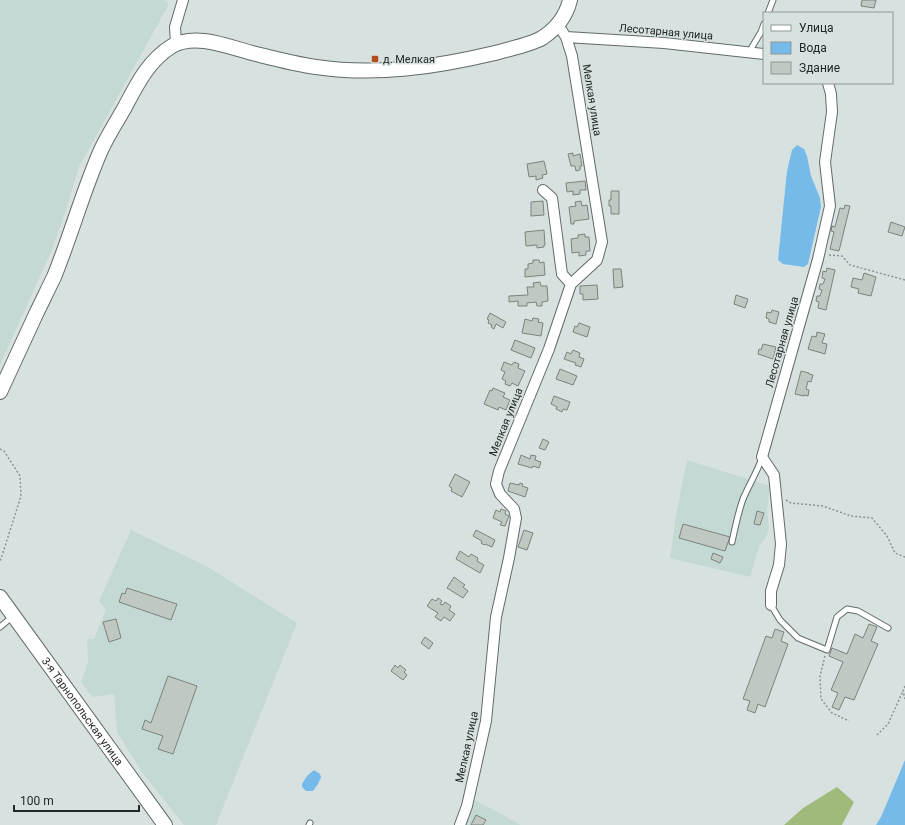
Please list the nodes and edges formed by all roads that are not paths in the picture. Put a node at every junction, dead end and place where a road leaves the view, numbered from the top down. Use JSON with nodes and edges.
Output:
{"nodes":[{"id":1,"x":183,"y":0,"type":"edge"},
{"id":2,"x":570,"y":0,"type":"edge"},
{"id":3,"x":773,"y":0,"type":"edge"},
{"id":4,"x":768,"y":12,"type":"edge"},
{"id":5,"x":558,"y":25,"type":"junction"},
{"id":6,"x":763,"y":27,"type":"edge"},
{"id":7,"x":566,"y":37,"type":"junction"},
{"id":8,"x":176,"y":44,"type":"junction"},
{"id":9,"x":749,"y":52,"type":"junction"},
{"id":10,"x":763,"y":54,"type":"edge"},
{"id":11,"x":828,"y":84,"type":"edge"},
{"id":12,"x":543,"y":190,"type":"dead end"},
{"id":13,"x":571,"y":284,"type":"junction"},
{"id":14,"x":0,"y":392,"type":"edge"},
{"id":15,"x":762,"y":457,"type":"junction"},
{"id":16,"x":732,"y":542,"type":"dead end"},
{"id":17,"x":0,"y":597,"type":"edge"},
{"id":18,"x":771,"y":605,"type":"joint"},
{"id":19,"x":13,"y":616,"type":"junction"},
{"id":20,"x":0,"y":626,"type":"edge"},
{"id":21,"x":888,"y":628,"type":"dead end"},
{"id":22,"x":165,"y":825,"type":"edge"},
{"id":23,"x":460,"y":825,"type":"edge"}],
"edges":[{"from":1,"to":8,"type":"street"},
{"from":2,"to":5,"type":"main road"},
{"from":3,"to":4,"type":"lane"},
{"from":5,"to":7,"type":"street","name":"Мелкая улица"},
{"from":5,"to":8,"type":"main road"},
{"from":6,"to":9,"type":"lane"},
{"from":7,"to":9,"type":"street","name":"Лесотарная улица"},
{"from":7,"to":13,"type":"street","name":"Мелкая улица"},
{"from":8,"to":14,"type":"main road"},
{"from":9,"to":10,"type":"street","name":"Лесотарная улица"},
{"from":11,"to":15,"type":"street","name":"Лесотарная улица"},
{"from":12,"to":13,"type":"street"},
{"from":13,"to":23,"type":"street","name":"Мелкая улица"},
{"from":15,"to":16,"type":"lane"},
{"from":15,"to":18,"type":"street"},
{"from":17,"to":19,"type":"main road","name":"3-я Тарнопольская улица"},
{"from":18,"to":21,"type":"lane"},
{"from":19,"to":20,"type":"lane"},
{"from":19,"to":22,"type":"main road","name":"3-я Тарнопольская улица"}]}
